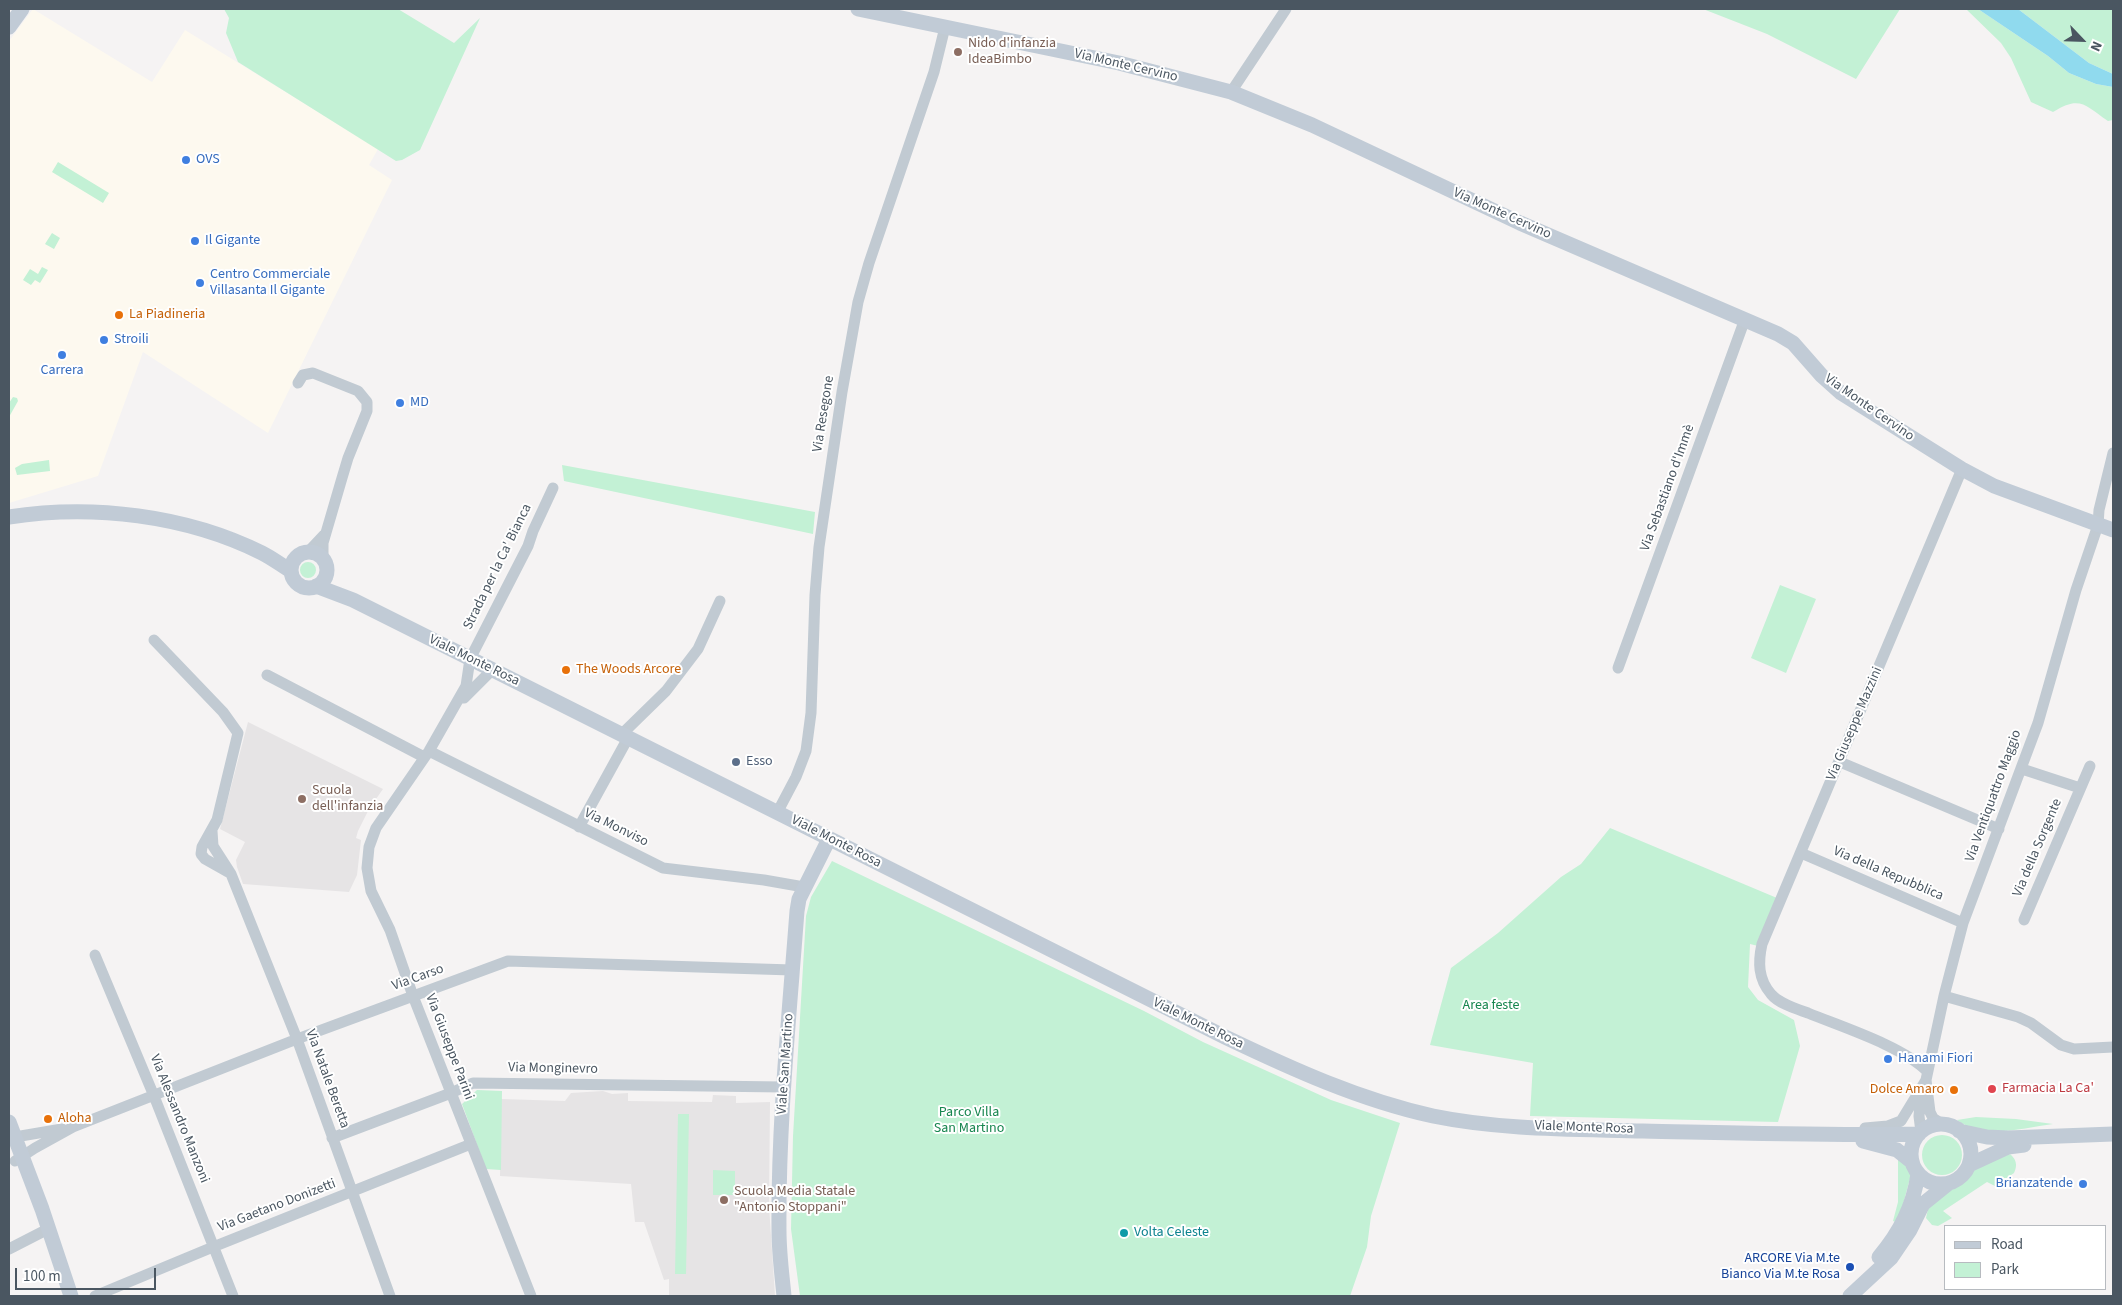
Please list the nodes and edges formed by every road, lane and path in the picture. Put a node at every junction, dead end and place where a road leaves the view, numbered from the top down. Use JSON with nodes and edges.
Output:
{"nodes":[{"id":1,"x":22,"y":9,"type":"edge"},
{"id":2,"x":858,"y":9,"type":"edge"},
{"id":3,"x":1286,"y":9,"type":"edge"},
{"id":4,"x":9,"y":27,"type":"edge"},
{"id":5,"x":945,"y":27,"type":"junction"},
{"id":6,"x":1230,"y":92,"type":"junction"},
{"id":7,"x":1746,"y":320,"type":"junction"},
{"id":8,"x":298,"y":383,"type":"dead end"},
{"id":9,"x":2113,"y":453,"type":"edge"},
{"id":10,"x":1962,"y":469,"type":"junction"},
{"id":11,"x":552,"y":488,"type":"dead end"},
{"id":12,"x":9,"y":517,"type":"edge"},
{"id":13,"x":2098,"y":525,"type":"junction"},
{"id":14,"x":2113,"y":530,"type":"edge"},
{"id":15,"x":325,"y":533,"type":"junction"},
{"id":16,"x":298,"y":560,"type":"junction"},
{"id":17,"x":325,"y":565,"type":"junction"},
{"id":18,"x":316,"y":586,"type":"junction"},
{"id":19,"x":353,"y":600,"type":"junction"},
{"id":20,"x":720,"y":601,"type":"dead end"},
{"id":21,"x":154,"y":640,"type":"dead end"},
{"id":22,"x":470,"y":659,"type":"junction"},
{"id":23,"x":1618,"y":668,"type":"dead end"},
{"id":24,"x":492,"y":670,"type":"junction"},
{"id":25,"x":266,"y":675,"type":"dead end"},
{"id":26,"x":454,"y":708,"type":"junction"},
{"id":27,"x":625,"y":736,"type":"junction"},
{"id":28,"x":427,"y":754,"type":"junction"},
{"id":29,"x":1840,"y":762,"type":"junction"},
{"id":30,"x":2090,"y":766,"type":"dead end"},
{"id":31,"x":2022,"y":769,"type":"junction"},
{"id":32,"x":2080,"y":788,"type":"junction"},
{"id":33,"x":777,"y":813,"type":"junction"},
{"id":34,"x":579,"y":827,"type":"junction"},
{"id":35,"x":1999,"y":829,"type":"junction"},
{"id":36,"x":829,"y":839,"type":"junction"},
{"id":37,"x":1801,"y":853,"type":"junction"},
{"id":38,"x":804,"y":887,"type":"junction"},
{"id":39,"x":2024,"y":920,"type":"dead end"},
{"id":40,"x":1963,"y":923,"type":"junction"},
{"id":41,"x":95,"y":955,"type":"dead end"},
{"id":42,"x":792,"y":970,"type":"junction"},
{"id":43,"x":413,"y":996,"type":"junction"},
{"id":44,"x":1944,"y":996,"type":"junction"},
{"id":45,"x":297,"y":1039,"type":"junction"},
{"id":46,"x":2113,"y":1047,"type":"edge"},
{"id":47,"x":1925,"y":1080,"type":"junction"},
{"id":48,"x":783,"y":1087,"type":"junction"},
{"id":49,"x":451,"y":1093,"type":"junction"},
{"id":50,"x":154,"y":1096,"type":"junction"},
{"id":51,"x":9,"y":1122,"type":"edge"},
{"id":52,"x":1942,"y":1124,"type":"junction"},
{"id":53,"x":73,"y":1127,"type":"junction"},
{"id":54,"x":1959,"y":1131,"type":"junction"},
{"id":55,"x":1920,"y":1133,"type":"junction"},
{"id":56,"x":2113,"y":1134,"type":"edge"},
{"id":57,"x":1832,"y":1136,"type":"junction"},
{"id":58,"x":332,"y":1138,"type":"junction"},
{"id":59,"x":2083,"y":1139,"type":"junction"},
{"id":60,"x":11,"y":1140,"type":"edge"},
{"id":61,"x":471,"y":1144,"type":"junction"},
{"id":62,"x":2113,"y":1144,"type":"edge"},
{"id":63,"x":19,"y":1159,"type":"junction"},
{"id":64,"x":1969,"y":1165,"type":"junction"},
{"id":65,"x":1915,"y":1168,"type":"junction"},
{"id":66,"x":1949,"y":1183,"type":"junction"},
{"id":67,"x":351,"y":1193,"type":"junction"},
{"id":68,"x":44,"y":1231,"type":"junction"},
{"id":69,"x":213,"y":1247,"type":"junction"},
{"id":70,"x":9,"y":1249,"type":"edge"},
{"id":71,"x":60,"y":1296,"type":"edge"},
{"id":72,"x":71,"y":1296,"type":"edge"},
{"id":73,"x":95,"y":1296,"type":"edge"},
{"id":74,"x":233,"y":1296,"type":"edge"},
{"id":75,"x":390,"y":1296,"type":"edge"},
{"id":76,"x":531,"y":1296,"type":"edge"},
{"id":77,"x":784,"y":1296,"type":"edge"},
{"id":78,"x":1840,"y":1296,"type":"edge"},
{"id":79,"x":1850,"y":1296,"type":"edge"}],
"edges":[{"from":1,"to":4,"type":"main road"},
{"from":2,"to":5,"type":"main road","name":"Via Monte Cervino"},
{"from":3,"to":6,"type":"street"},
{"from":5,"to":6,"type":"main road","name":"Via Monte Cervino"},
{"from":5,"to":33,"type":"street","name":"Via Resegone"},
{"from":6,"to":7,"type":"main road","name":"Via Monte Cervino"},
{"from":7,"to":10,"type":"main road","name":"Via Monte Cervino"},
{"from":7,"to":23,"type":"street","name":"Via Sebastiano d'Immè"},
{"from":8,"to":15,"type":"street"},
{"from":9,"to":13,"type":"street","name":"Via Ventiquattro Maggio"},
{"from":10,"to":13,"type":"main road","name":"Via Monte Cervino"},
{"from":10,"to":29,"type":"street","name":"Via Giuseppe Mazzini"},
{"from":11,"to":22,"type":"street","name":"Strada per la Ca' Bianca"},
{"from":12,"to":16,"type":"main road","name":"Viale Monte Rosa"},
{"from":13,"to":14,"type":"main road"},
{"from":13,"to":31,"type":"street","name":"Via Ventiquattro Maggio"},
{"from":15,"to":16,"type":"street"},
{"from":15,"to":17,"type":"street"},
{"from":16,"to":17,"type":"main road","name":"Viale Monte Rosa"},
{"from":16,"to":18,"type":"main road","name":"Viale Monte Rosa"},
{"from":17,"to":18,"type":"main road"},
{"from":17,"to":19,"type":"main road","name":"Viale Monte Rosa"},
{"from":18,"to":19,"type":"main road","name":"Viale Monte Rosa"},
{"from":19,"to":22,"type":"main road","name":"Viale Monte Rosa"},
{"from":20,"to":27,"type":"street"},
{"from":21,"to":45,"type":"street","name":"Via Natale Beretta"},
{"from":22,"to":24,"type":"main road","name":"Viale Monte Rosa"},
{"from":22,"to":26,"type":"street","name":"Via Giuseppe Parini"},
{"from":24,"to":26,"type":"street","name":"Via Giuseppe Parini"},
{"from":24,"to":27,"type":"main road","name":"Viale Monte Rosa"},
{"from":25,"to":28,"type":"street","name":"Via Monviso"},
{"from":26,"to":28,"type":"street","name":"Via Giuseppe Parini"},
{"from":27,"to":33,"type":"main road","name":"Viale Monte Rosa"},
{"from":27,"to":34,"type":"street"},
{"from":28,"to":34,"type":"street","name":"Via Monviso"},
{"from":28,"to":43,"type":"street","name":"Via Giuseppe Parini"},
{"from":29,"to":35,"type":"street"},
{"from":29,"to":37,"type":"street","name":"Via Giuseppe Mazzini"},
{"from":30,"to":32,"type":"street","name":"Via della Sorgente"},
{"from":31,"to":32,"type":"street","name":"Via della Sorgente"},
{"from":31,"to":35,"type":"street","name":"Via Ventiquattro Maggio"},
{"from":32,"to":39,"type":"street","name":"Via della Sorgente"},
{"from":33,"to":36,"type":"main road","name":"Viale Monte Rosa"},
{"from":34,"to":38,"type":"street","name":"Via Monviso"},
{"from":35,"to":40,"type":"street","name":"Via Ventiquattro Maggio"},
{"from":36,"to":38,"type":"main road","name":"Viale San Martino"},
{"from":36,"to":57,"type":"main road","name":"Viale Monte Rosa"},
{"from":37,"to":40,"type":"street","name":"Via della Repubblica"},
{"from":37,"to":47,"type":"street","name":"Via Giuseppe Mazzini"},
{"from":38,"to":42,"type":"main road","name":"Viale San Martino"},
{"from":40,"to":44,"type":"street","name":"Via Ventiquattro Maggio"},
{"from":41,"to":50,"type":"street","name":"Via Alessandro Manzoni"},
{"from":42,"to":43,"type":"street","name":"Via Carso"},
{"from":42,"to":48,"type":"main road","name":"Viale San Martino"},
{"from":43,"to":45,"type":"street","name":"Via Carso"},
{"from":43,"to":49,"type":"street","name":"Via Giuseppe Parini"},
{"from":44,"to":46,"type":"street"},
{"from":44,"to":47,"type":"street","name":"Via Ventiquattro Maggio"},
{"from":45,"to":50,"type":"street","name":"Via Carso"},
{"from":45,"to":58,"type":"street","name":"Via Natale Beretta"},
{"from":47,"to":52,"type":"street","name":"Via Ventiquattro Maggio"},
{"from":47,"to":55,"type":"street","name":"Via Ventiquattro Maggio"},
{"from":47,"to":57,"type":"street","name":"Via Ventiquattro Maggio"},
{"from":48,"to":49,"type":"street","name":"Via Monginevro"},
{"from":48,"to":77,"type":"main road","name":"Viale San Martino"},
{"from":49,"to":58,"type":"street","name":"Via Monginevro"},
{"from":49,"to":61,"type":"street","name":"Via Giuseppe Parini"},
{"from":50,"to":53,"type":"street","name":"Via Carso"},
{"from":50,"to":69,"type":"street","name":"Via Alessandro Manzoni"},
{"from":51,"to":60,"type":"main road"},
{"from":52,"to":54,"type":"main road"},
{"from":52,"to":55,"type":"main road","name":"Viale Monte Rosa"},
{"from":53,"to":60,"type":"street","name":"Via Carso"},
{"from":53,"to":63,"type":"street","name":"Via Carso"},
{"from":54,"to":59,"type":"main road"},
{"from":54,"to":64,"type":"main road"},
{"from":55,"to":57,"type":"main road","name":"Viale Monte Rosa"},
{"from":55,"to":65,"type":"main road"},
{"from":56,"to":59,"type":"main road"},
{"from":57,"to":65,"type":"main road","name":"Viale Monte Rosa"},
{"from":58,"to":67,"type":"street","name":"Via Natale Beretta"},
{"from":59,"to":62,"type":"main road"},
{"from":59,"to":64,"type":"main road"},
{"from":60,"to":63,"type":"main road"},
{"from":61,"to":67,"type":"street","name":"Via Gaetano Donizetti"},
{"from":61,"to":76,"type":"street","name":"Via Giuseppe Parini"},
{"from":63,"to":68,"type":"main road"},
{"from":64,"to":66,"type":"main road"},
{"from":65,"to":66,"type":"main road","name":"Viale Monte Rosa"},
{"from":65,"to":78,"type":"main road"},
{"from":66,"to":79,"type":"main road"},
{"from":67,"to":69,"type":"street","name":"Via Gaetano Donizetti"},
{"from":67,"to":75,"type":"street","name":"Via Natale Beretta"},
{"from":68,"to":70,"type":"street"},
{"from":68,"to":71,"type":"main road"},
{"from":68,"to":72,"type":"main road"},
{"from":69,"to":73,"type":"street","name":"Via Gaetano Donizetti"},
{"from":69,"to":74,"type":"street","name":"Via Alessandro Manzoni"}]}
